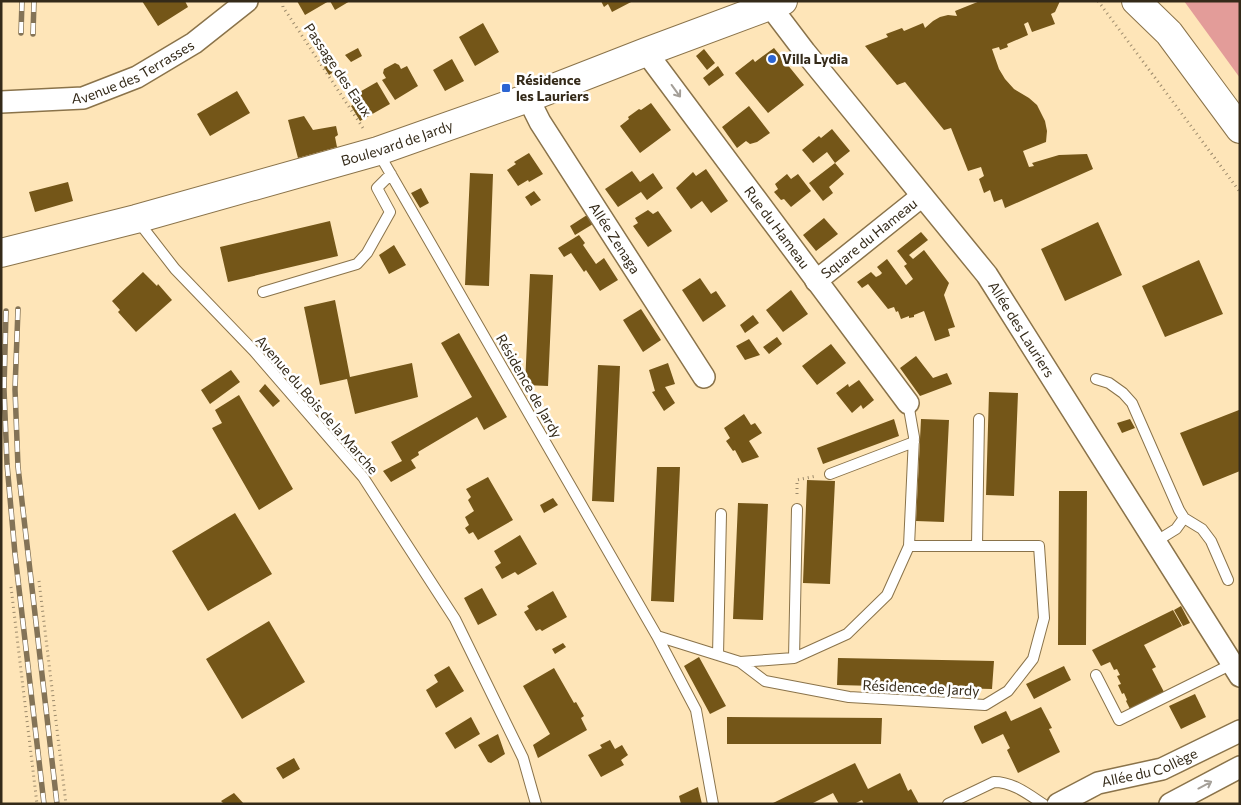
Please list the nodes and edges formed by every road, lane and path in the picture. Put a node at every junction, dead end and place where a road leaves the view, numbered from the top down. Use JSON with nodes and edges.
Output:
{"nodes":[{"id":1,"x":247,"y":1,"type":"edge"},
{"id":2,"x":282,"y":1,"type":"edge"},
{"id":3,"x":1098,"y":1,"type":"edge"},
{"id":4,"x":1136,"y":1,"type":"edge"},
{"id":5,"x":1156,"y":1,"type":"edge"},
{"id":6,"x":777,"y":4,"type":"edge"},
{"id":7,"x":1169,"y":33,"type":"junction"},
{"id":8,"x":646,"y":52,"type":"junction"},
{"id":9,"x":528,"y":98,"type":"junction"},
{"id":10,"x":1,"y":102,"type":"edge"},
{"id":11,"x":1240,"y":129,"type":"edge"},
{"id":12,"x":384,"y":162,"type":"junction"},
{"id":13,"x":1240,"y":192,"type":"edge"},
{"id":14,"x":922,"y":196,"type":"junction"},
{"id":15,"x":136,"y":219,"type":"junction"},
{"id":16,"x":1,"y":253,"type":"edge"},
{"id":17,"x":816,"y":281,"type":"junction"},
{"id":18,"x":263,"y":292,"type":"dead end"},
{"id":19,"x":704,"y":377,"type":"dead end"},
{"id":20,"x":1096,"y":379,"type":"dead end"},
{"id":21,"x":908,"y":404,"type":"joint"},
{"id":22,"x":979,"y":419,"type":"dead end"},
{"id":23,"x":914,"y":442,"type":"junction"},
{"id":24,"x":830,"y":474,"type":"joint"},
{"id":25,"x":797,"y":510,"type":"joint"},
{"id":26,"x":721,"y":514,"type":"dead end"},
{"id":27,"x":1184,"y":518,"type":"junction"},
{"id":28,"x":1155,"y":542,"type":"junction"},
{"id":29,"x":909,"y":546,"type":"junction"},
{"id":30,"x":977,"y":546,"type":"junction"},
{"id":31,"x":1228,"y":580,"type":"dead end"},
{"id":32,"x":39,"y":581,"type":"dead end"},
{"id":33,"x":11,"y":587,"type":"dead end"},
{"id":34,"x":656,"y":636,"type":"junction"},
{"id":35,"x":718,"y":655,"type":"junction"},
{"id":36,"x":794,"y":658,"type":"junction"},
{"id":37,"x":740,"y":662,"type":"junction"},
{"id":38,"x":1236,"y":670,"type":"edge"},
{"id":39,"x":1096,"y":675,"type":"dead end"},
{"id":40,"x":1240,"y":731,"type":"edge"},
{"id":41,"x":1240,"y":767,"type":"edge"},
{"id":42,"x":36,"y":804,"type":"edge"},
{"id":43,"x":66,"y":804,"type":"edge"},
{"id":44,"x":536,"y":804,"type":"edge"},
{"id":45,"x":713,"y":804,"type":"edge"},
{"id":46,"x":948,"y":804,"type":"edge"},
{"id":47,"x":1043,"y":804,"type":"edge"},
{"id":48,"x":1058,"y":804,"type":"edge"},
{"id":49,"x":1170,"y":804,"type":"edge"}],
"edges":[{"from":1,"to":10,"type":"street","name":"Avenue des Terrasses"},
{"from":2,"to":12,"type":"path","name":"Passage des Eaux"},
{"from":3,"to":13,"type":"path"},
{"from":4,"to":7,"type":"main road"},
{"from":5,"to":7,"type":"main road"},
{"from":6,"to":8,"type":"main road","name":"Boulevard de Jardy"},
{"from":6,"to":14,"type":"street","name":"Allée des Lauriers"},
{"from":7,"to":11,"type":"main road"},
{"from":8,"to":9,"type":"main road","name":"Boulevard de Jardy"},
{"from":8,"to":17,"type":"street","name":"Rue du Hameau","one_way":true},
{"from":9,"to":12,"type":"main road","name":"Boulevard de Jardy"},
{"from":9,"to":19,"type":"street","name":"Allée Zenaga"},
{"from":12,"to":15,"type":"main road","name":"Boulevard de Jardy"},
{"from":12,"to":18,"type":"lane"},
{"from":12,"to":34,"type":"lane","name":"Résidence de Jardy"},
{"from":14,"to":17,"type":"street","name":"Square du Hameau"},
{"from":14,"to":28,"type":"street","name":"Allée des Lauriers"},
{"from":15,"to":16,"type":"main road","name":"Boulevard de Jardy"},
{"from":15,"to":44,"type":"lane","name":"Avenue du Bois de la Marche"},
{"from":17,"to":21,"type":"street","name":"Rue du Hameau"},
{"from":20,"to":27,"type":"lane"},
{"from":21,"to":23,"type":"lane","name":"Résidence de Jardy"},
{"from":22,"to":30,"type":"lane"},
{"from":23,"to":24,"type":"lane"},
{"from":23,"to":29,"type":"lane","name":"Résidence de Jardy"},
{"from":24,"to":25,"type":"path"},
{"from":25,"to":36,"type":"lane"},
{"from":26,"to":35,"type":"lane"},
{"from":27,"to":28,"type":"lane"},
{"from":27,"to":31,"type":"lane"},
{"from":28,"to":38,"type":"street","name":"Allée des Lauriers"},
{"from":29,"to":30,"type":"lane","name":"Résidence de Jardy"},
{"from":29,"to":36,"type":"lane","name":"Résidence de Jardy"},
{"from":30,"to":37,"type":"lane","name":"Résidence de Jardy"},
{"from":32,"to":43,"type":"path"},
{"from":33,"to":42,"type":"path"},
{"from":34,"to":35,"type":"lane","name":"Résidence de Jardy"},
{"from":34,"to":45,"type":"lane","name":"Résidence de Jardy"},
{"from":35,"to":37,"type":"lane","name":"Résidence de Jardy"},
{"from":36,"to":37,"type":"lane","name":"Résidence de Jardy"},
{"from":38,"to":39,"type":"lane"},
{"from":40,"to":48,"type":"street","name":"Allée du Collège"},
{"from":49,"to":41,"type":"street","one_way":true},
{"from":46,"to":47,"type":"lane"}]}
